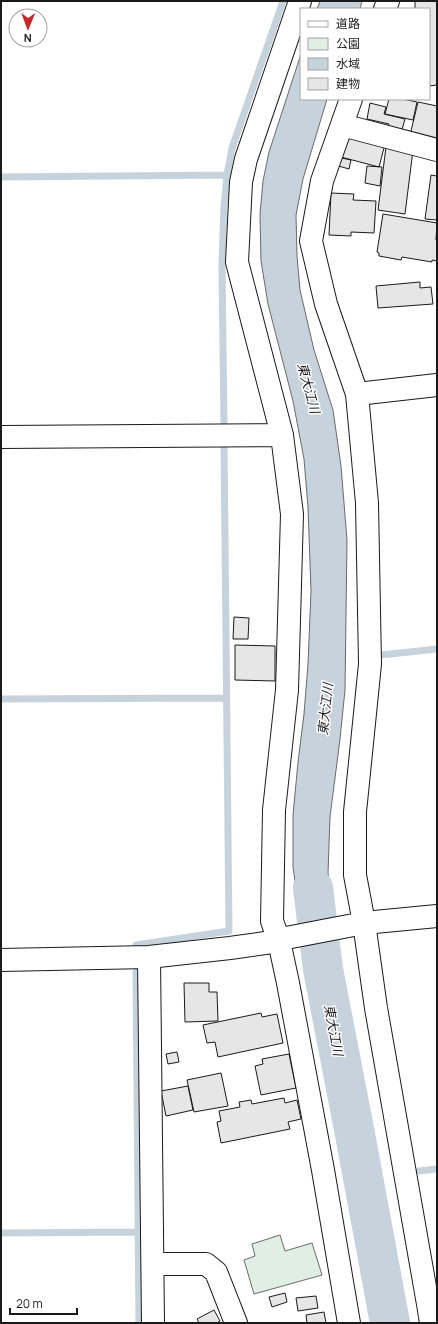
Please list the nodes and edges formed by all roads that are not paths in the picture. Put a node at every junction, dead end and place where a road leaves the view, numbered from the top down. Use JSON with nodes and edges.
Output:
{"nodes":[{"id":1,"x":300,"y":1,"type":"edge"},
{"id":2,"x":351,"y":100,"type":"edge"},
{"id":3,"x":342,"y":125,"type":"junction"},
{"id":4,"x":437,"y":150,"type":"edge"},
{"id":5,"x":437,"y":385,"type":"edge"},
{"id":6,"x":357,"y":394,"type":"junction"},
{"id":7,"x":282,"y":435,"type":"junction"},
{"id":8,"x":1,"y":437,"type":"edge"},
{"id":9,"x":437,"y":916,"type":"edge"},
{"id":10,"x":360,"y":925,"type":"junction"},
{"id":11,"x":282,"y":940,"type":"junction"},
{"id":12,"x":149,"y":957,"type":"junction"},
{"id":13,"x":1,"y":960,"type":"edge"},
{"id":14,"x":153,"y":1264,"type":"junction"},
{"id":15,"x":432,"y":1310,"type":"edge"},
{"id":16,"x":153,"y":1323,"type":"edge"},
{"id":17,"x":236,"y":1323,"type":"edge"},
{"id":18,"x":349,"y":1323,"type":"edge"}],
"edges":[{"from":1,"to":7,"type":"street"},
{"from":2,"to":3,"type":"street"},
{"from":3,"to":4,"type":"street"},
{"from":3,"to":6,"type":"street"},
{"from":5,"to":6,"type":"street"},
{"from":6,"to":10,"type":"street"},
{"from":7,"to":8,"type":"street"},
{"from":7,"to":11,"type":"street"},
{"from":9,"to":10,"type":"street"},
{"from":10,"to":11,"type":"street"},
{"from":10,"to":15,"type":"street"},
{"from":11,"to":12,"type":"street"},
{"from":11,"to":18,"type":"street"},
{"from":12,"to":13,"type":"street"},
{"from":12,"to":14,"type":"street"},
{"from":14,"to":16,"type":"street"},
{"from":14,"to":17,"type":"street"}]}
